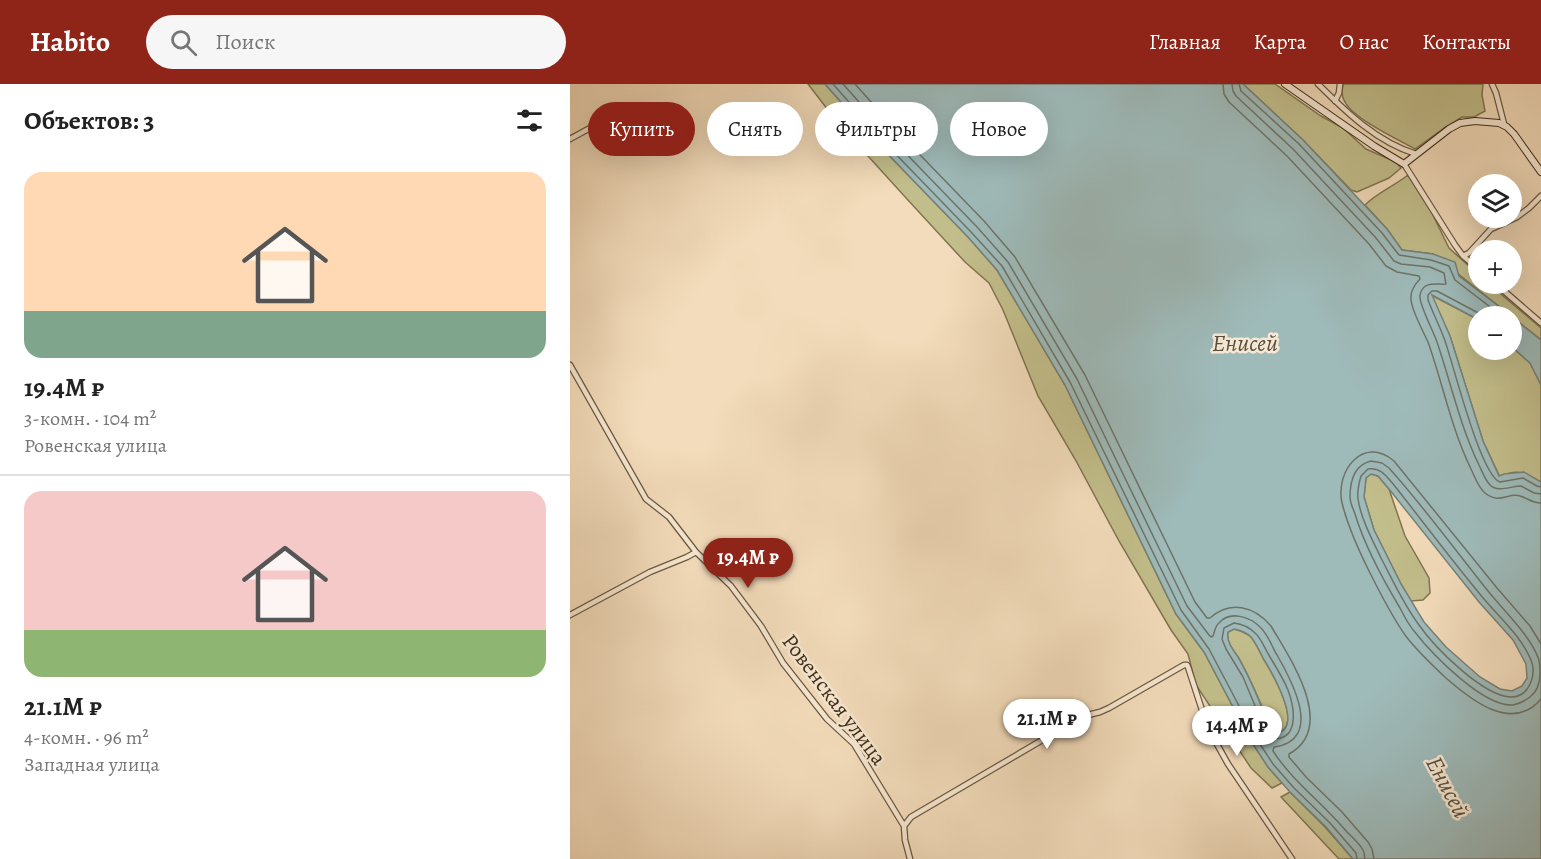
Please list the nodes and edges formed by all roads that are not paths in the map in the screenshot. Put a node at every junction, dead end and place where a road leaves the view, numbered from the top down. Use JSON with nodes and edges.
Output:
{"nodes":[{"id":1,"x":1285,"y":84,"type":"edge"},
{"id":2,"x":1318,"y":84,"type":"edge"},
{"id":3,"x":1340,"y":84,"type":"edge"},
{"id":4,"x":1492,"y":84,"type":"edge"},
{"id":5,"x":1335,"y":101,"type":"junction"},
{"id":6,"x":1504,"y":124,"type":"junction"},
{"id":7,"x":588,"y":129,"type":"edge"},
{"id":8,"x":570,"y":139,"type":"edge"},
{"id":9,"x":1416,"y":154,"type":"junction"},
{"id":10,"x":1404,"y":164,"type":"junction"},
{"id":11,"x":1541,"y":172,"type":"edge"},
{"id":12,"x":1541,"y":196,"type":"edge"},
{"id":13,"x":1463,"y":256,"type":"junction"},
{"id":14,"x":1468,"y":260,"type":"edge"},
{"id":15,"x":1508,"y":294,"type":"edge"},
{"id":16,"x":1541,"y":323,"type":"edge"},
{"id":17,"x":570,"y":365,"type":"edge"},
{"id":18,"x":696,"y":552,"type":"junction"},
{"id":19,"x":570,"y":615,"type":"edge"},
{"id":20,"x":904,"y":826,"type":"junction"},
{"id":21,"x":910,"y":859,"type":"edge"},
{"id":22,"x":1292,"y":859,"type":"edge"}],
"edges":[{"from":1,"to":10,"type":"street"},
{"from":2,"to":5,"type":"street"},
{"from":3,"to":5,"type":"street"},
{"from":4,"to":6,"type":"street"},
{"from":5,"to":9,"type":"street"},
{"from":6,"to":9,"type":"street"},
{"from":6,"to":11,"type":"street"},
{"from":7,"to":8,"type":"street"},
{"from":9,"to":10,"type":"street"},
{"from":10,"to":13,"type":"street"},
{"from":12,"to":13,"type":"street"},
{"from":13,"to":14,"type":"street"},
{"from":15,"to":16,"type":"street"},
{"from":17,"to":18,"type":"street","name":"Ровенская улица"},
{"from":18,"to":19,"type":"street"},
{"from":18,"to":20,"type":"street","name":"Ровенская улица"},
{"from":20,"to":21,"type":"street","name":"Ровенская улица"},
{"from":20,"to":22,"type":"street"}]}
